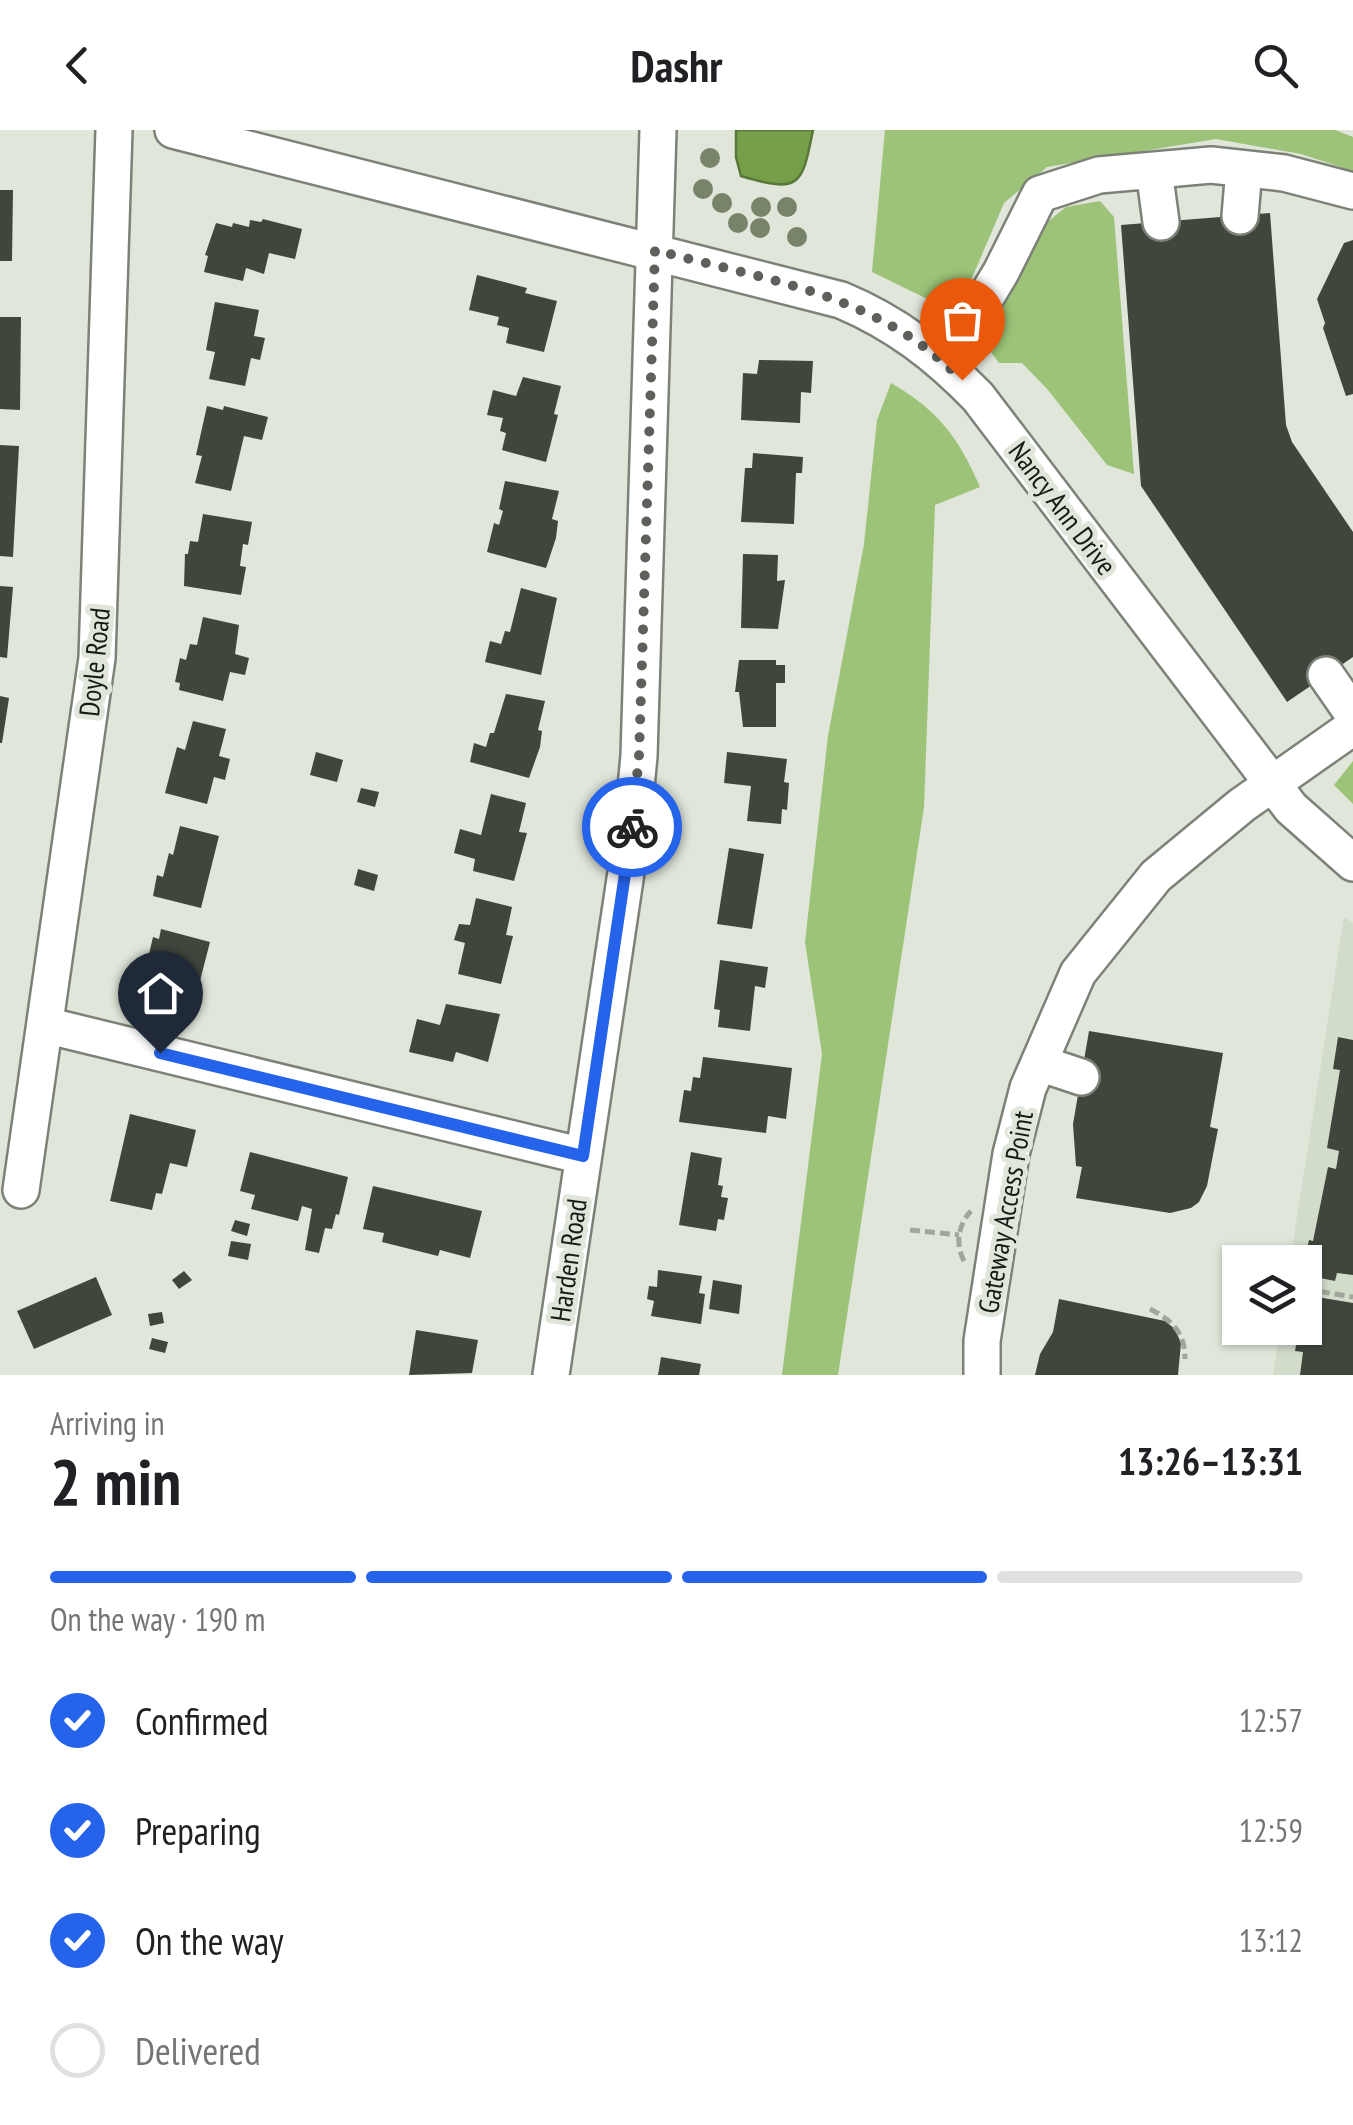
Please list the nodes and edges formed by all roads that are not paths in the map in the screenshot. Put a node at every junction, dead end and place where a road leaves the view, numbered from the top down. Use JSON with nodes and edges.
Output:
{"nodes":[{"id":1,"x":114,"y":130,"type":"edge"},
{"id":2,"x":173,"y":130,"type":"edge"},
{"id":3,"x":658,"y":130,"type":"edge"},
{"id":4,"x":1244,"y":169,"type":"junction"},
{"id":5,"x":1154,"y":170,"type":"junction"},
{"id":6,"x":1353,"y":191,"type":"edge"},
{"id":7,"x":1240,"y":216,"type":"dead end"},
{"id":8,"x":1162,"y":222,"type":"dead end"},
{"id":9,"x":655,"y":250,"type":"junction"},
{"id":10,"x":946,"y":364,"type":"junction"},
{"id":11,"x":1326,"y":675,"type":"dead end"},
{"id":12,"x":1353,"y":714,"type":"edge"},
{"id":13,"x":1353,"y":727,"type":"edge"},
{"id":14,"x":1272,"y":782,"type":"junction"},
{"id":15,"x":1353,"y":863,"type":"edge"},
{"id":16,"x":45,"y":1025,"type":"junction"},
{"id":17,"x":1039,"y":1063,"type":"junction"},
{"id":18,"x":1081,"y":1077,"type":"dead end"},
{"id":19,"x":583,"y":1156,"type":"junction"},
{"id":20,"x":21,"y":1190,"type":"dead end"},
{"id":21,"x":551,"y":1375,"type":"edge"},
{"id":22,"x":982,"y":1375,"type":"edge"}],
"edges":[{"from":1,"to":16,"type":"street","name":"Doyle Road"},
{"from":2,"to":9,"type":"street","name":"Nancy Ann Drive"},
{"from":3,"to":9,"type":"street","name":"Harden Road"},
{"from":4,"to":5,"type":"street"},
{"from":4,"to":6,"type":"street"},
{"from":4,"to":7,"type":"street"},
{"from":5,"to":8,"type":"street"},
{"from":5,"to":10,"type":"street"},
{"from":9,"to":10,"type":"street","name":"Nancy Ann Drive"},
{"from":9,"to":19,"type":"street","name":"Harden Road"},
{"from":10,"to":14,"type":"street","name":"Nancy Ann Drive"},
{"from":11,"to":12,"type":"street"},
{"from":13,"to":14,"type":"street","name":"Gateway Access Point"},
{"from":14,"to":15,"type":"street","name":"Nancy Ann Drive"},
{"from":14,"to":17,"type":"street","name":"Gateway Access Point"},
{"from":16,"to":19,"type":"street"},
{"from":16,"to":20,"type":"street","name":"Doyle Road"},
{"from":17,"to":18,"type":"street"},
{"from":17,"to":22,"type":"street","name":"Gateway Access Point"},
{"from":19,"to":21,"type":"street","name":"Harden Road"}]}
